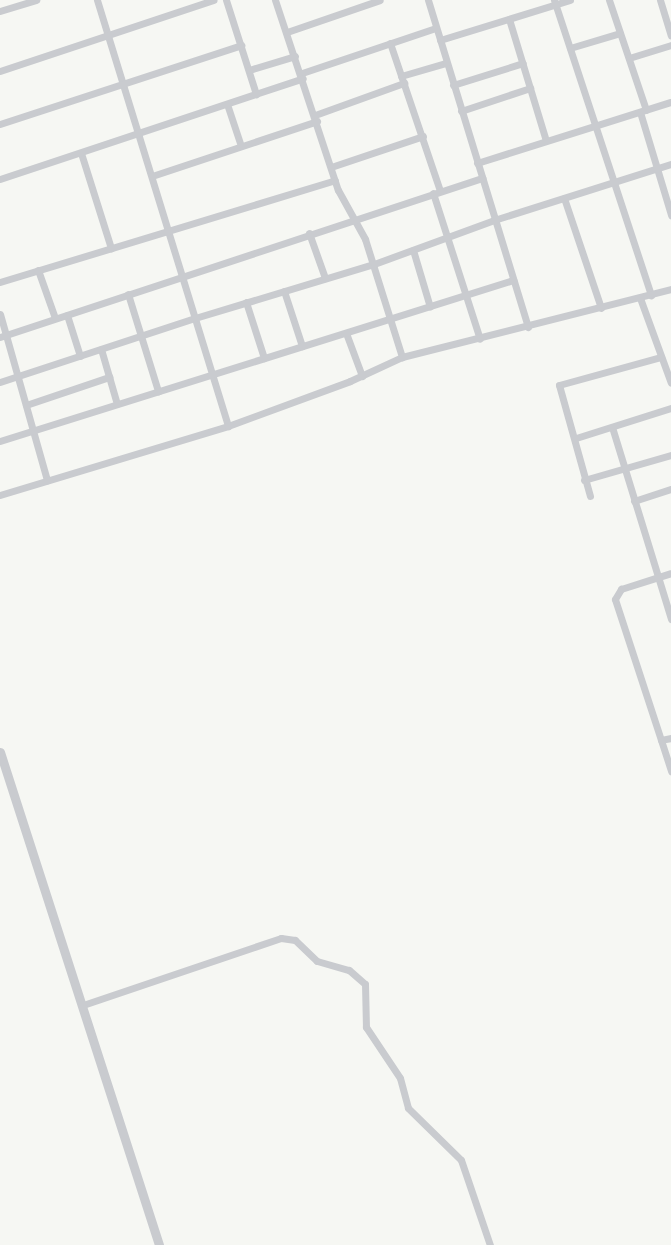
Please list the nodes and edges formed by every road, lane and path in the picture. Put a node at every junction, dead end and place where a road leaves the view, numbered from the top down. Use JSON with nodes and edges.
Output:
{"nodes":[{"id":1,"x":36,"y":0,"type":"edge"},
{"id":2,"x":97,"y":0,"type":"edge"},
{"id":3,"x":213,"y":0,"type":"edge"},
{"id":4,"x":226,"y":0,"type":"edge"},
{"id":5,"x":275,"y":0,"type":"edge"},
{"id":6,"x":380,"y":0,"type":"edge"},
{"id":7,"x":428,"y":0,"type":"edge"},
{"id":8,"x":570,"y":0,"type":"edge"},
{"id":9,"x":609,"y":0,"type":"edge"},
{"id":10,"x":660,"y":0,"type":"edge"},
{"id":11,"x":554,"y":2,"type":"edge"},
{"id":12,"x":0,"y":11,"type":"edge"},
{"id":13,"x":509,"y":19,"type":"junction"},
{"id":14,"x":436,"y":28,"type":"junction"},
{"id":15,"x":287,"y":32,"type":"junction"},
{"id":16,"x":620,"y":33,"type":"junction"},
{"id":17,"x":671,"y":35,"type":"edge"},
{"id":18,"x":108,"y":37,"type":"junction"},
{"id":19,"x":440,"y":40,"type":"junction"},
{"id":20,"x":390,"y":43,"type":"junction"},
{"id":21,"x":241,"y":45,"type":"junction"},
{"id":22,"x":671,"y":45,"type":"edge"},
{"id":23,"x":570,"y":48,"type":"junction"},
{"id":24,"x":295,"y":56,"type":"junction"},
{"id":25,"x":629,"y":58,"type":"junction"},
{"id":26,"x":446,"y":63,"type":"junction"},
{"id":27,"x":523,"y":63,"type":"junction"},
{"id":28,"x":249,"y":70,"type":"junction"},
{"id":29,"x":0,"y":71,"type":"edge"},
{"id":30,"x":302,"y":76,"type":"junction"},
{"id":31,"x":403,"y":79,"type":"junction"},
{"id":32,"x":123,"y":84,"type":"junction"},
{"id":33,"x":453,"y":85,"type":"junction"},
{"id":34,"x":530,"y":88,"type":"junction"},
{"id":35,"x":256,"y":94,"type":"junction"},
{"id":36,"x":671,"y":102,"type":"edge"},
{"id":37,"x":227,"y":104,"type":"junction"},
{"id":38,"x":461,"y":111,"type":"junction"},
{"id":39,"x":643,"y":111,"type":"junction"},
{"id":40,"x":316,"y":118,"type":"junction"},
{"id":41,"x":0,"y":124,"type":"edge"},
{"id":42,"x":595,"y":126,"type":"junction"},
{"id":43,"x":139,"y":135,"type":"junction"},
{"id":44,"x":423,"y":136,"type":"junction"},
{"id":45,"x":546,"y":141,"type":"junction"},
{"id":46,"x":241,"y":146,"type":"junction"},
{"id":47,"x":80,"y":153,"type":"junction"},
{"id":48,"x":477,"y":163,"type":"junction"},
{"id":49,"x":671,"y":164,"type":"edge"},
{"id":50,"x":331,"y":167,"type":"junction"},
{"id":51,"x":658,"y":169,"type":"junction"},
{"id":52,"x":152,"y":176,"type":"junction"},
{"id":53,"x":482,"y":178,"type":"junction"},
{"id":54,"x":0,"y":179,"type":"edge"},
{"id":55,"x":335,"y":180,"type":"junction"},
{"id":56,"x":614,"y":182,"type":"junction"},
{"id":57,"x":436,"y":192,"type":"junction"},
{"id":58,"x":564,"y":198,"type":"junction"},
{"id":59,"x":671,"y":215,"type":"edge"},
{"id":60,"x":354,"y":218,"type":"junction"},
{"id":61,"x":494,"y":220,"type":"junction"},
{"id":62,"x":167,"y":231,"type":"junction"},
{"id":63,"x":309,"y":233,"type":"junction"},
{"id":64,"x":447,"y":237,"type":"junction"},
{"id":65,"x":111,"y":248,"type":"junction"},
{"id":66,"x":412,"y":250,"type":"junction"},
{"id":67,"x":374,"y":264,"type":"junction"},
{"id":68,"x":38,"y":270,"type":"junction"},
{"id":69,"x":182,"y":276,"type":"junction"},
{"id":70,"x":325,"y":278,"type":"junction"},
{"id":71,"x":513,"y":280,"type":"junction"},
{"id":72,"x":0,"y":282,"type":"edge"},
{"id":73,"x":671,"y":289,"type":"edge"},
{"id":74,"x":284,"y":291,"type":"junction"},
{"id":75,"x":128,"y":294,"type":"junction"},
{"id":76,"x":651,"y":295,"type":"junction"},
{"id":77,"x":465,"y":296,"type":"junction"},
{"id":78,"x":640,"y":298,"type":"junction"},
{"id":79,"x":246,"y":302,"type":"junction"},
{"id":80,"x":430,"y":307,"type":"junction"},
{"id":81,"x":601,"y":308,"type":"junction"},
{"id":82,"x":0,"y":314,"type":"edge"},
{"id":83,"x":67,"y":314,"type":"junction"},
{"id":84,"x":55,"y":318,"type":"junction"},
{"id":85,"x":195,"y":318,"type":"junction"},
{"id":86,"x":390,"y":319,"type":"junction"},
{"id":87,"x":528,"y":327,"type":"junction"},
{"id":88,"x":346,"y":333,"type":"junction"},
{"id":89,"x":142,"y":335,"type":"junction"},
{"id":90,"x":3,"y":336,"type":"edge"},
{"id":91,"x":480,"y":339,"type":"junction"},
{"id":92,"x":302,"y":346,"type":"junction"},
{"id":93,"x":101,"y":349,"type":"junction"},
{"id":94,"x":80,"y":356,"type":"junction"},
{"id":95,"x":402,"y":357,"type":"junction"},
{"id":96,"x":661,"y":357,"type":"junction"},
{"id":97,"x":264,"y":358,"type":"junction"},
{"id":98,"x":212,"y":374,"type":"junction"},
{"id":99,"x":18,"y":376,"type":"junction"},
{"id":100,"x":362,"y":376,"type":"junction"},
{"id":101,"x":109,"y":377,"type":"junction"},
{"id":102,"x":0,"y":382,"type":"edge"},
{"id":103,"x":671,"y":383,"type":"edge"},
{"id":104,"x":158,"y":391,"type":"junction"},
{"id":105,"x":117,"y":404,"type":"junction"},
{"id":106,"x":26,"y":405,"type":"junction"},
{"id":107,"x":671,"y":408,"type":"edge"},
{"id":108,"x":228,"y":426,"type":"junction"},
{"id":109,"x":612,"y":427,"type":"junction"},
{"id":110,"x":32,"y":431,"type":"junction"},
{"id":111,"x":576,"y":438,"type":"junction"},
{"id":112,"x":0,"y":441,"type":"edge"},
{"id":113,"x":671,"y":455,"type":"edge"},
{"id":114,"x":624,"y":468,"type":"junction"},
{"id":115,"x":584,"y":480,"type":"junction"},
{"id":116,"x":47,"y":481,"type":"junction"},
{"id":117,"x":671,"y":489,"type":"edge"},
{"id":118,"x":0,"y":495,"type":"edge"},
{"id":119,"x":590,"y":496,"type":"dead end"},
{"id":120,"x":634,"y":501,"type":"junction"},
{"id":121,"x":671,"y":573,"type":"edge"},
{"id":122,"x":657,"y":577,"type":"junction"},
{"id":123,"x":671,"y":619,"type":"edge"},
{"id":124,"x":671,"y":738,"type":"edge"},
{"id":125,"x":661,"y":740,"type":"junction"},
{"id":126,"x":0,"y":752,"type":"edge"},
{"id":127,"x":671,"y":771,"type":"edge"},
{"id":128,"x":83,"y":1005,"type":"junction"},
{"id":129,"x":159,"y":1245,"type":"edge"},
{"id":130,"x":490,"y":1245,"type":"edge"}],
"edges":[{"from":1,"to":12,"type":"street"},
{"from":2,"to":18,"type":"street"},
{"from":3,"to":18,"type":"street"},
{"from":4,"to":21,"type":"street"},
{"from":5,"to":15,"type":"street"},
{"from":6,"to":15,"type":"street"},
{"from":7,"to":14,"type":"street"},
{"from":8,"to":11,"type":"street"},
{"from":9,"to":16,"type":"street"},
{"from":10,"to":17,"type":"street"},
{"from":11,"to":13,"type":"street"},
{"from":11,"to":23,"type":"street"},
{"from":13,"to":19,"type":"street"},
{"from":13,"to":27,"type":"street"},
{"from":14,"to":19,"type":"street"},
{"from":14,"to":20,"type":"street"},
{"from":15,"to":24,"type":"street"},
{"from":16,"to":23,"type":"street"},
{"from":16,"to":25,"type":"street"},
{"from":18,"to":29,"type":"street"},
{"from":18,"to":32,"type":"street"},
{"from":19,"to":26,"type":"street"},
{"from":20,"to":30,"type":"street"},
{"from":20,"to":31,"type":"street"},
{"from":21,"to":28,"type":"street"},
{"from":21,"to":32,"type":"street"},
{"from":22,"to":25,"type":"street"},
{"from":23,"to":42,"type":"street"},
{"from":24,"to":28,"type":"street"},
{"from":24,"to":30,"type":"street"},
{"from":25,"to":39,"type":"street"},
{"from":26,"to":31,"type":"street"},
{"from":26,"to":33,"type":"street"},
{"from":27,"to":33,"type":"street"},
{"from":27,"to":34,"type":"street"},
{"from":28,"to":35,"type":"street"},
{"from":30,"to":35,"type":"street"},
{"from":30,"to":40,"type":"street"},
{"from":31,"to":40,"type":"street"},
{"from":31,"to":44,"type":"street"},
{"from":32,"to":41,"type":"street"},
{"from":32,"to":43,"type":"street"},
{"from":33,"to":38,"type":"street"},
{"from":34,"to":38,"type":"street"},
{"from":34,"to":45,"type":"street"},
{"from":35,"to":37,"type":"street"},
{"from":36,"to":39,"type":"street"},
{"from":37,"to":43,"type":"street"},
{"from":37,"to":46,"type":"street"},
{"from":38,"to":48,"type":"street"},
{"from":39,"to":42,"type":"street"},
{"from":39,"to":51,"type":"street"},
{"from":40,"to":46,"type":"street"},
{"from":40,"to":50,"type":"street"},
{"from":42,"to":45,"type":"street"},
{"from":42,"to":56,"type":"street"},
{"from":43,"to":47,"type":"street"},
{"from":43,"to":52,"type":"street"},
{"from":44,"to":50,"type":"street"},
{"from":44,"to":57,"type":"street"},
{"from":45,"to":48,"type":"street"},
{"from":46,"to":52,"type":"street"},
{"from":47,"to":54,"type":"street"},
{"from":47,"to":65,"type":"street"},
{"from":48,"to":53,"type":"street"},
{"from":49,"to":51,"type":"street"},
{"from":50,"to":55,"type":"street"},
{"from":51,"to":56,"type":"street"},
{"from":51,"to":59,"type":"street"},
{"from":52,"to":62,"type":"street"},
{"from":53,"to":57,"type":"street"},
{"from":53,"to":61,"type":"street"},
{"from":55,"to":60,"type":"street"},
{"from":55,"to":62,"type":"street"},
{"from":56,"to":58,"type":"street"},
{"from":56,"to":76,"type":"street"},
{"from":57,"to":60,"type":"street"},
{"from":57,"to":64,"type":"street"},
{"from":58,"to":61,"type":"street"},
{"from":58,"to":81,"type":"street"},
{"from":60,"to":63,"type":"street"},
{"from":60,"to":67,"type":"street"},
{"from":61,"to":64,"type":"street"},
{"from":61,"to":71,"type":"street"},
{"from":62,"to":65,"type":"street"},
{"from":62,"to":69,"type":"street"},
{"from":63,"to":69,"type":"street"},
{"from":63,"to":70,"type":"street"},
{"from":64,"to":66,"type":"street"},
{"from":64,"to":77,"type":"street"},
{"from":65,"to":68,"type":"street"},
{"from":66,"to":67,"type":"street"},
{"from":66,"to":80,"type":"street"},
{"from":67,"to":70,"type":"street"},
{"from":67,"to":86,"type":"street"},
{"from":68,"to":72,"type":"street"},
{"from":68,"to":84,"type":"street"},
{"from":69,"to":75,"type":"street"},
{"from":69,"to":85,"type":"street"},
{"from":70,"to":74,"type":"street"},
{"from":71,"to":77,"type":"street"},
{"from":71,"to":87,"type":"street"},
{"from":73,"to":76,"type":"street"},
{"from":74,"to":79,"type":"street"},
{"from":74,"to":92,"type":"street"},
{"from":75,"to":83,"type":"street"},
{"from":75,"to":89,"type":"street"},
{"from":76,"to":78,"type":"street"},
{"from":77,"to":80,"type":"street"},
{"from":77,"to":91,"type":"street"},
{"from":78,"to":81,"type":"street"},
{"from":78,"to":96,"type":"street"},
{"from":79,"to":85,"type":"street"},
{"from":79,"to":97,"type":"street"},
{"from":80,"to":86,"type":"street"},
{"from":81,"to":87,"type":"street"},
{"from":82,"to":90,"type":"street"},
{"from":83,"to":84,"type":"street"},
{"from":83,"to":94,"type":"street"},
{"from":84,"to":90,"type":"street"},
{"from":85,"to":89,"type":"street"},
{"from":85,"to":98,"type":"street"},
{"from":86,"to":88,"type":"street"},
{"from":86,"to":95,"type":"street"},
{"from":87,"to":91,"type":"street"},
{"from":88,"to":92,"type":"street"},
{"from":88,"to":100,"type":"street"},
{"from":89,"to":93,"type":"street"},
{"from":89,"to":104,"type":"street"},
{"from":90,"to":99,"type":"street"},
{"from":91,"to":95,"type":"street"},
{"from":92,"to":97,"type":"street"},
{"from":93,"to":94,"type":"street"},
{"from":93,"to":101,"type":"street"},
{"from":94,"to":99,"type":"street"},
{"from":95,"to":100,"type":"street"},
{"from":96,"to":103,"type":"street"},
{"from":96,"to":111,"type":"street"},
{"from":97,"to":98,"type":"street"},
{"from":98,"to":104,"type":"street"},
{"from":98,"to":108,"type":"street"},
{"from":99,"to":102,"type":"street"},
{"from":99,"to":106,"type":"street"},
{"from":100,"to":108,"type":"street"},
{"from":101,"to":105,"type":"street"},
{"from":101,"to":106,"type":"street"},
{"from":104,"to":105,"type":"street"},
{"from":105,"to":110,"type":"street"},
{"from":106,"to":110,"type":"street"},
{"from":107,"to":109,"type":"street"},
{"from":108,"to":116,"type":"street"},
{"from":109,"to":111,"type":"street"},
{"from":109,"to":114,"type":"street"},
{"from":110,"to":112,"type":"street"},
{"from":110,"to":116,"type":"street"},
{"from":111,"to":115,"type":"street"},
{"from":113,"to":114,"type":"street"},
{"from":114,"to":115,"type":"street"},
{"from":114,"to":120,"type":"street"},
{"from":115,"to":119,"type":"street"},
{"from":116,"to":118,"type":"street"},
{"from":117,"to":120,"type":"street"},
{"from":120,"to":122,"type":"street"},
{"from":121,"to":122,"type":"street"},
{"from":122,"to":123,"type":"street"},
{"from":122,"to":125,"type":"street"},
{"from":124,"to":125,"type":"street"},
{"from":125,"to":127,"type":"street"},
{"from":126,"to":128,"type":"street"},
{"from":128,"to":129,"type":"street"},
{"from":128,"to":130,"type":"street"}]}
